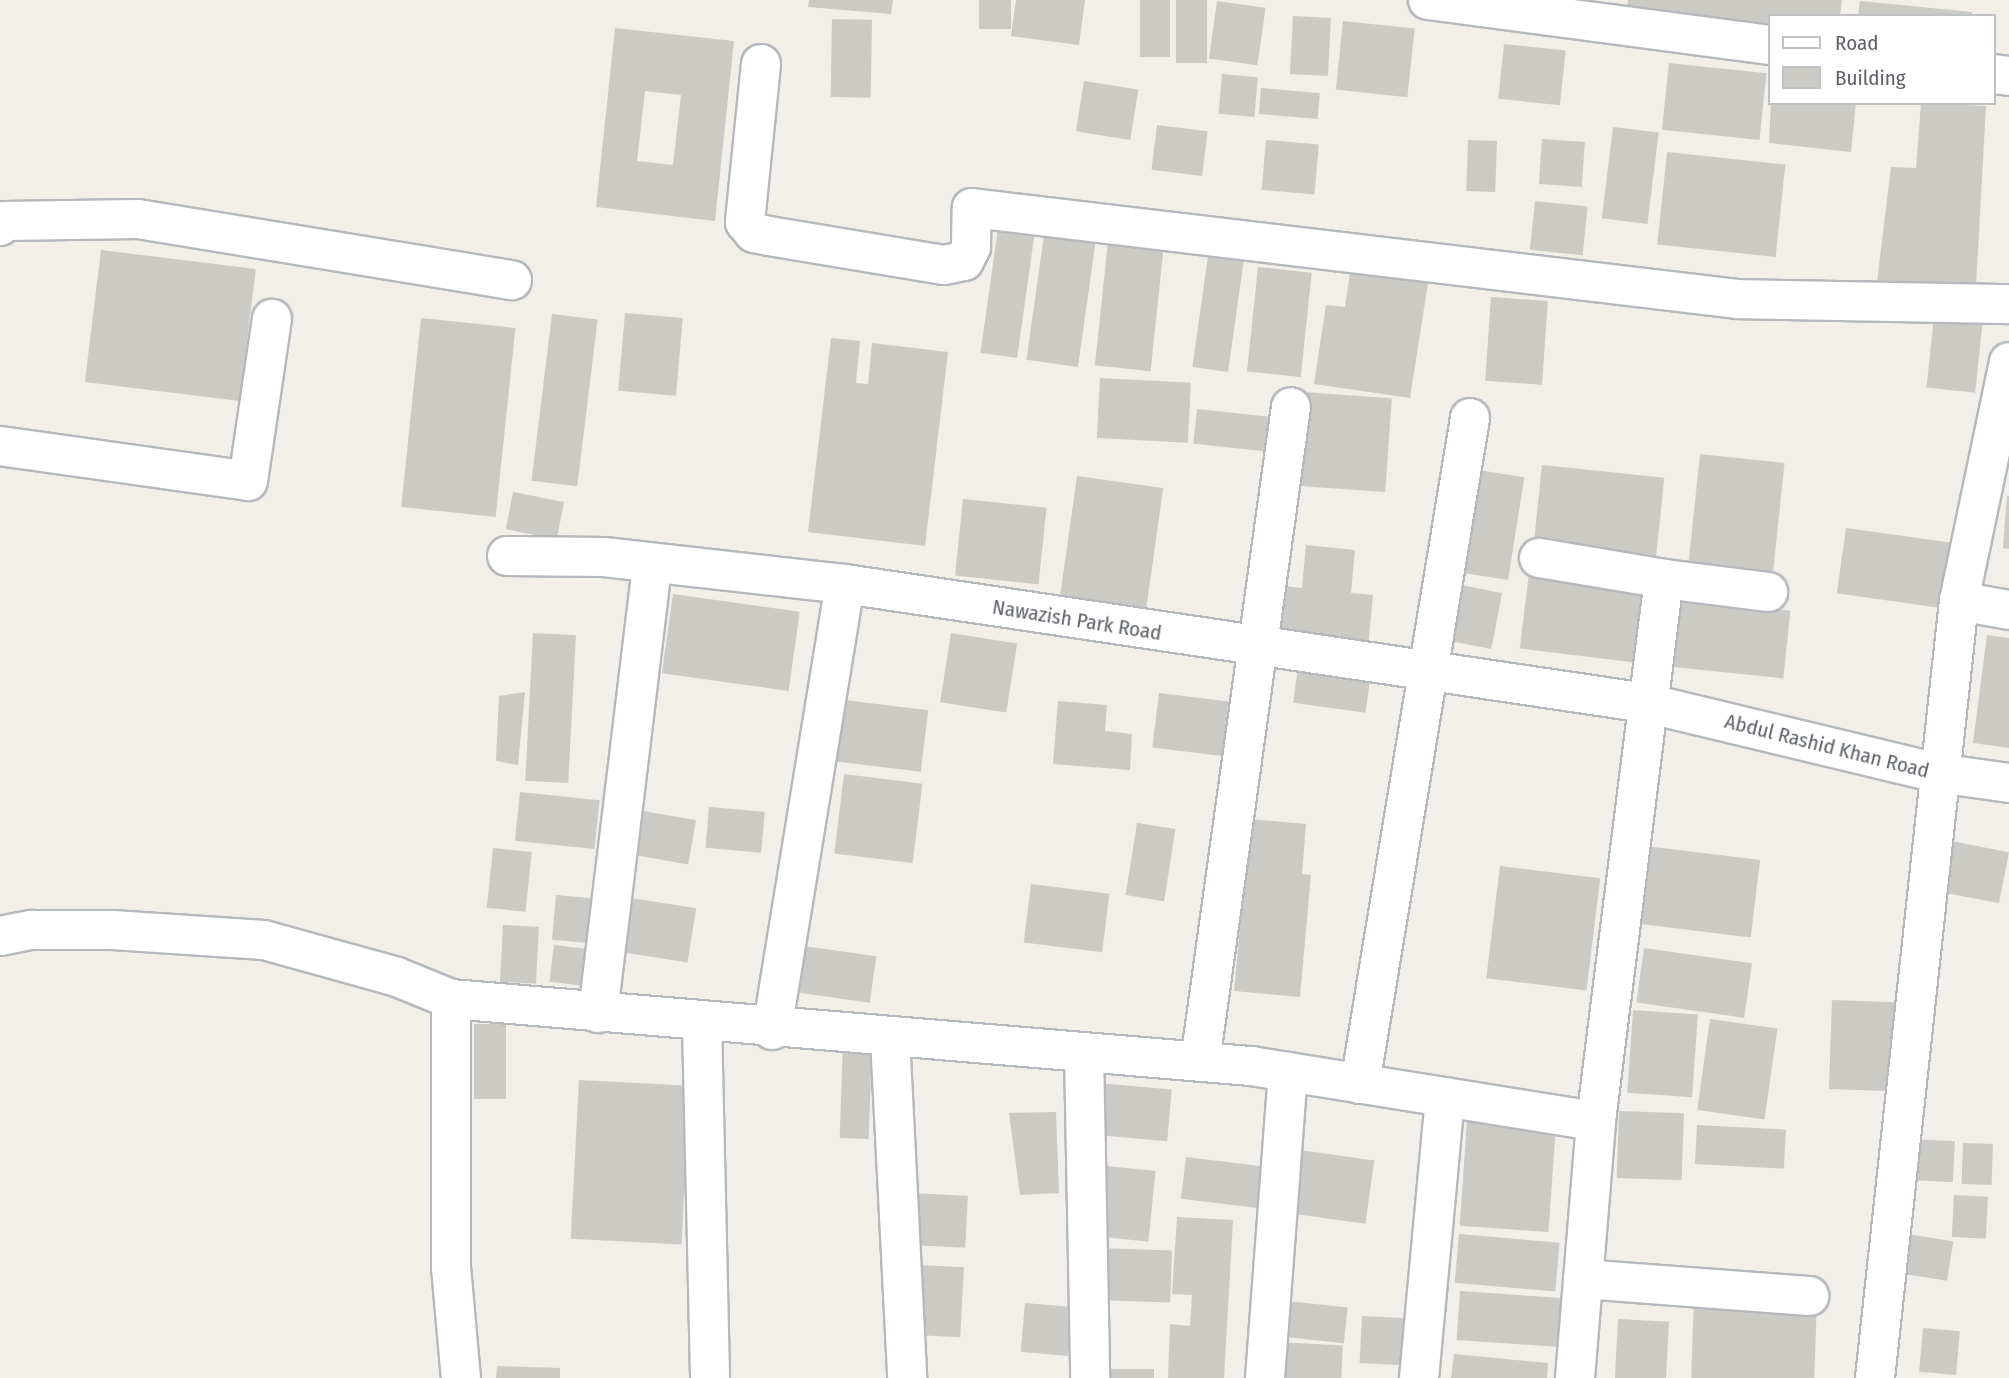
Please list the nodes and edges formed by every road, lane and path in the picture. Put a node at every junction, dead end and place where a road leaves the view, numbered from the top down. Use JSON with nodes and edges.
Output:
{"nodes":[{"id":1,"x":1428,"y":0,"type":"edge"},
{"id":2,"x":1768,"y":45,"type":"edge"},
{"id":3,"x":761,"y":64,"type":"dead end"},
{"id":4,"x":0,"y":226,"type":"edge"},
{"id":5,"x":512,"y":280,"type":"dead end"},
{"id":6,"x":2009,"y":304,"type":"edge"},
{"id":7,"x":272,"y":319,"type":"dead end"},
{"id":8,"x":2009,"y":362,"type":"edge"},
{"id":9,"x":1292,"y":407,"type":"dead end"},
{"id":10,"x":1470,"y":418,"type":"dead end"},
{"id":11,"x":0,"y":446,"type":"edge"},
{"id":12,"x":507,"y":556,"type":"dead end"},
{"id":13,"x":1539,"y":558,"type":"dead end"},
{"id":14,"x":652,"y":564,"type":"junction"},
{"id":15,"x":1664,"y":579,"type":"junction"},
{"id":16,"x":845,"y":584,"type":"junction"},
{"id":17,"x":1768,"y":592,"type":"dead end"},
{"id":18,"x":1959,"y":601,"type":"junction"},
{"id":19,"x":2009,"y":610,"type":"edge"},
{"id":20,"x":1257,"y":649,"type":"junction"},
{"id":21,"x":1427,"y":672,"type":"junction"},
{"id":22,"x":1646,"y":703,"type":"junction"},
{"id":23,"x":1938,"y":773,"type":"junction"},
{"id":24,"x":2009,"y":783,"type":"edge"},
{"id":25,"x":0,"y":936,"type":"edge"},
{"id":26,"x":451,"y":999,"type":"junction"},
{"id":27,"x":598,"y":1013,"type":"junction"},
{"id":28,"x":702,"y":1023,"type":"junction"},
{"id":29,"x":772,"y":1030,"type":"junction"},
{"id":30,"x":890,"y":1037,"type":"junction"},
{"id":31,"x":1084,"y":1053,"type":"junction"},
{"id":32,"x":1200,"y":1062,"type":"junction"},
{"id":33,"x":1288,"y":1072,"type":"junction"},
{"id":34,"x":1360,"y":1084,"type":"junction"},
{"id":35,"x":1445,"y":1097,"type":"junction"},
{"id":36,"x":1596,"y":1121,"type":"junction"},
{"id":37,"x":1583,"y":1279,"type":"junction"},
{"id":38,"x":1809,"y":1296,"type":"dead end"},
{"id":39,"x":461,"y":1378,"type":"edge"},
{"id":40,"x":710,"y":1378,"type":"edge"},
{"id":41,"x":907,"y":1378,"type":"edge"},
{"id":42,"x":1090,"y":1378,"type":"edge"},
{"id":43,"x":1265,"y":1378,"type":"edge"},
{"id":44,"x":1419,"y":1378,"type":"edge"},
{"id":45,"x":1575,"y":1378,"type":"edge"},
{"id":46,"x":1875,"y":1378,"type":"edge"}],
"edges":[{"from":1,"to":2,"type":"street"},
{"from":3,"to":6,"type":"street"},
{"from":4,"to":5,"type":"street"},
{"from":7,"to":11,"type":"street"},
{"from":8,"to":18,"type":"street"},
{"from":9,"to":20,"type":"street"},
{"from":10,"to":21,"type":"street"},
{"from":12,"to":14,"type":"street","name":"Nawazish Park Road"},
{"from":13,"to":15,"type":"street"},
{"from":14,"to":16,"type":"street","name":"Nawazish Park Road"},
{"from":14,"to":27,"type":"street"},
{"from":15,"to":17,"type":"street"},
{"from":15,"to":22,"type":"street"},
{"from":16,"to":20,"type":"street","name":"Nawazish Park Road"},
{"from":16,"to":29,"type":"street"},
{"from":18,"to":19,"type":"street"},
{"from":18,"to":23,"type":"street"},
{"from":20,"to":21,"type":"street","name":"Nawazish Park Road"},
{"from":20,"to":32,"type":"street"},
{"from":21,"to":22,"type":"street","name":"Nawazish Park Road"},
{"from":21,"to":34,"type":"street"},
{"from":22,"to":23,"type":"street","name":"Abdul Rashid Khan Road"},
{"from":22,"to":36,"type":"street"},
{"from":23,"to":24,"type":"street","name":"Abdul Rashid Khan Road"},
{"from":23,"to":46,"type":"street"},
{"from":25,"to":26,"type":"street"},
{"from":26,"to":27,"type":"street"},
{"from":26,"to":39,"type":"street"},
{"from":27,"to":28,"type":"street"},
{"from":28,"to":29,"type":"street"},
{"from":28,"to":40,"type":"street"},
{"from":29,"to":30,"type":"street"},
{"from":30,"to":31,"type":"street"},
{"from":30,"to":41,"type":"street"},
{"from":31,"to":32,"type":"street"},
{"from":31,"to":42,"type":"street"},
{"from":32,"to":33,"type":"street"},
{"from":33,"to":34,"type":"street"},
{"from":33,"to":43,"type":"street"},
{"from":34,"to":35,"type":"street"},
{"from":35,"to":36,"type":"street"},
{"from":35,"to":44,"type":"street"},
{"from":36,"to":37,"type":"street"},
{"from":37,"to":38,"type":"street"},
{"from":37,"to":45,"type":"street"}]}
